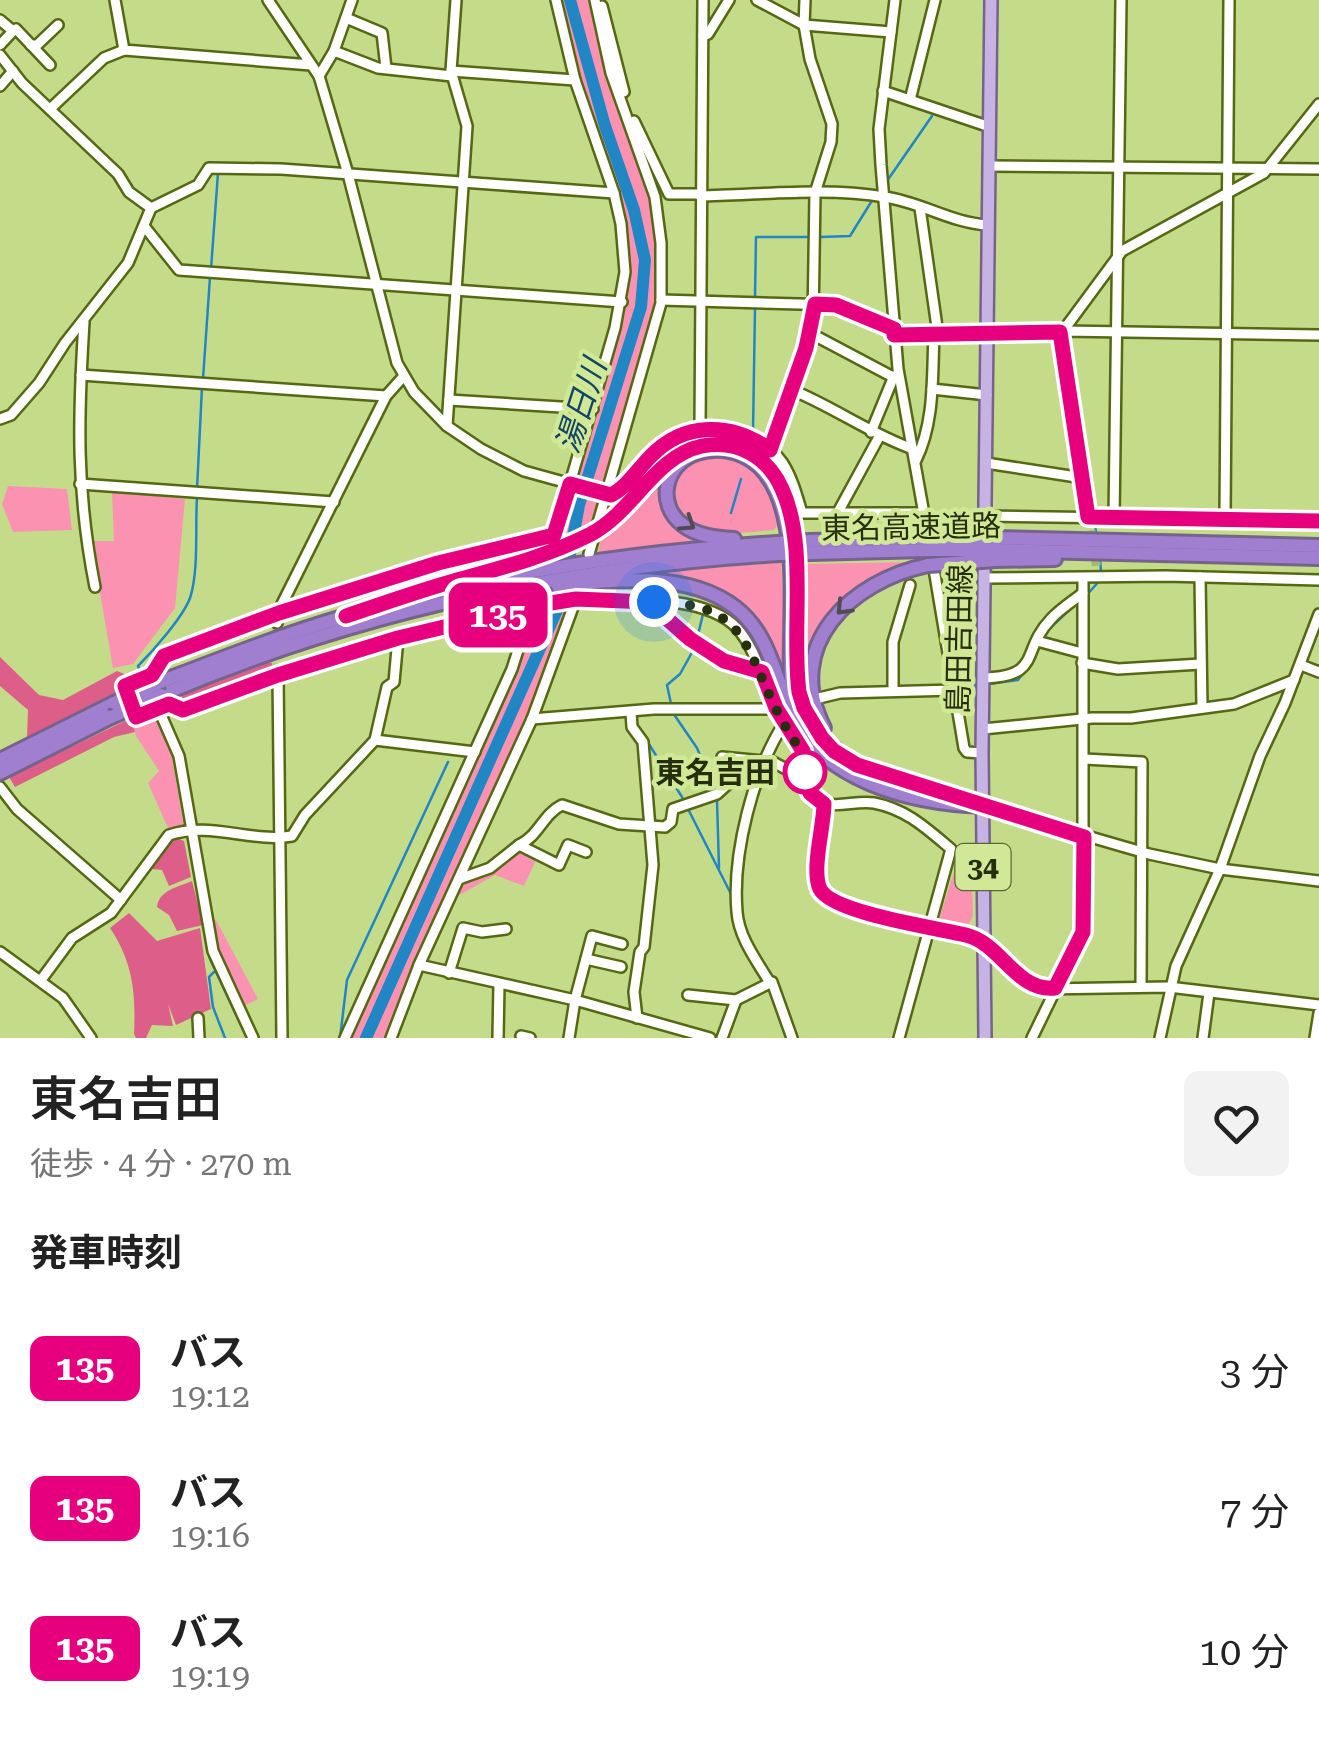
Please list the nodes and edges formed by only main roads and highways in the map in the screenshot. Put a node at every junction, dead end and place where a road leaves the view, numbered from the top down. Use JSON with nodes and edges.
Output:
{"nodes":[{"id":1,"x":991,"y":0,"type":"edge"},
{"id":2,"x":925,"y":538,"type":"junction"},
{"id":3,"x":810,"y":543,"type":"junction"},
{"id":4,"x":778,"y":545,"type":"junction"},
{"id":5,"x":1319,"y":546,"type":"edge"},
{"id":6,"x":995,"y":550,"type":"junction"},
{"id":7,"x":1319,"y":558,"type":"edge"},
{"id":8,"x":579,"y":580,"type":"junction"},
{"id":9,"x":541,"y":582,"type":"junction"},
{"id":10,"x":161,"y":695,"type":"junction"},
{"id":11,"x":112,"y":710,"type":"junction"},
{"id":12,"x":810,"y":740,"type":"junction"},
{"id":13,"x":0,"y":760,"type":"edge"},
{"id":14,"x":849,"y":760,"type":"junction"},
{"id":15,"x":0,"y":773,"type":"edge"},
{"id":16,"x":983,"y":806,"type":"junction"},
{"id":17,"x":985,"y":1038,"type":"edge"}],
"edges":[{"from":1,"to":16,"type":"main road","name":"島田吉田線","number":"34"},
{"from":2,"to":3,"type":"highway","name":"東名高速道路"},
{"from":2,"to":3,"type":"highway","name":"東名高速道路"},
{"from":2,"to":6,"type":"highway","name":"東名高速道路","bridge":true},
{"from":3,"to":4,"type":"highway","name":"東名高速道路","bridge":true},
{"from":4,"to":8,"type":"highway","name":"東名高速道路"},
{"from":12,"to":4,"type":"highway","one_way":true},
{"from":5,"to":6,"type":"highway","name":"東名高速道路"},
{"from":6,"to":7,"type":"highway","name":"東名高速道路"},
{"from":6,"to":14,"type":"highway","one_way":true,"bridge":true},
{"from":8,"to":9,"type":"highway"},
{"from":8,"to":9,"type":"highway","name":"東名高速道路"},
{"from":8,"to":12,"type":"highway"},
{"from":9,"to":10,"type":"highway","name":"東名高速道路"},
{"from":9,"to":10,"type":"highway","name":"東名高速道路"},
{"from":9,"to":14,"type":"highway","bridge":true},
{"from":10,"to":11,"type":"highway","name":"東名高速道路","bridge":true},
{"from":11,"to":13,"type":"highway","name":"東名高速道路"},
{"from":11,"to":15,"type":"highway","name":"東名高速道路"},
{"from":12,"to":16,"type":"highway"},
{"from":14,"to":16,"type":"highway"},
{"from":16,"to":17,"type":"main road","name":"島田吉田線","number":"34"}]}
